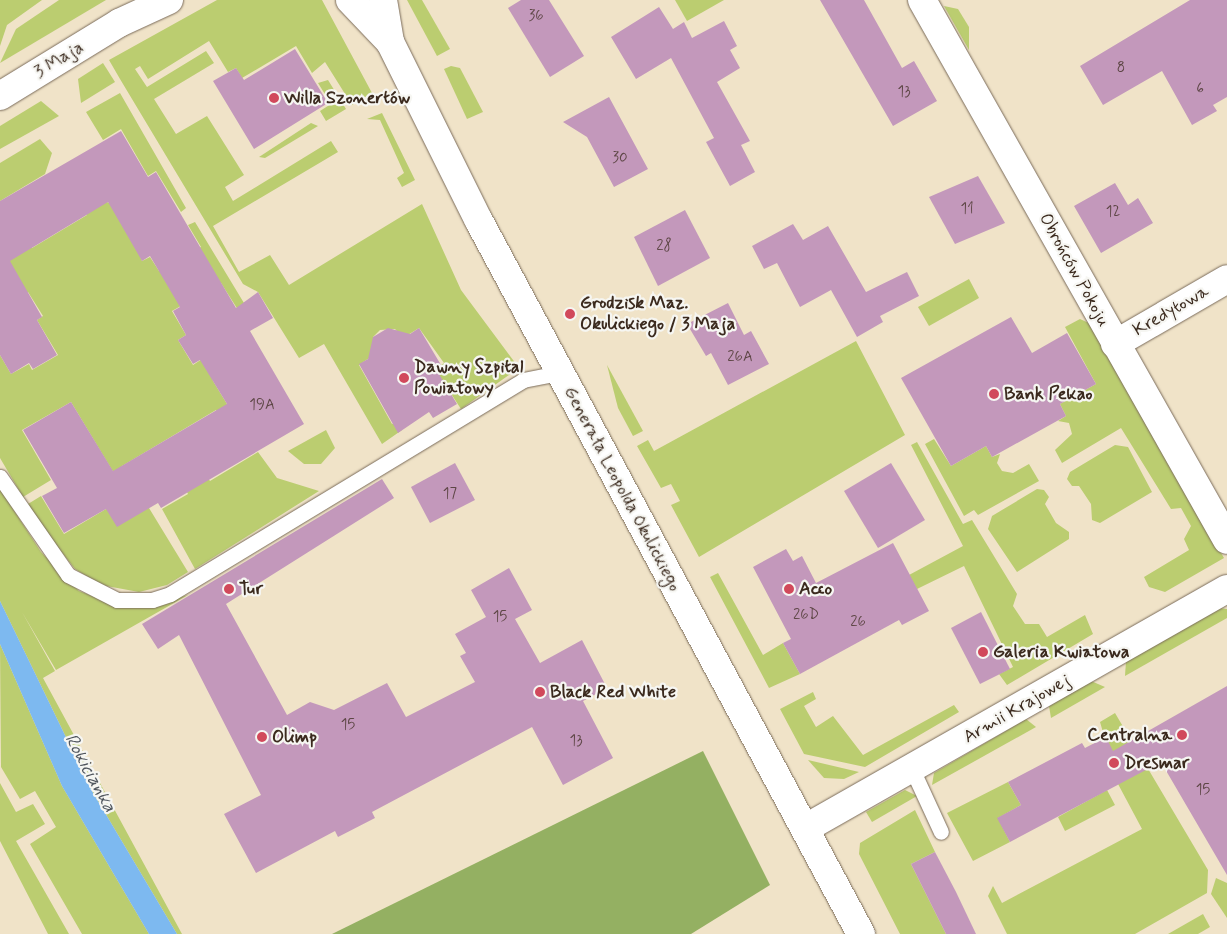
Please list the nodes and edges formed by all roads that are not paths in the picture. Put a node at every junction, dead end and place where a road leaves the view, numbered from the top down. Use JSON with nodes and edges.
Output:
{"nodes":[{"id":1,"x":142,"y":0,"type":"edge"},
{"id":2,"x":169,"y":0,"type":"edge"},
{"id":3,"x":350,"y":0,"type":"edge"},
{"id":4,"x":383,"y":0,"type":"edge"},
{"id":5,"x":922,"y":0,"type":"edge"},
{"id":6,"x":119,"y":23,"type":"junction"},
{"id":7,"x":390,"y":42,"type":"junction"},
{"id":8,"x":0,"y":96,"type":"edge"},
{"id":9,"x":1227,"y":279,"type":"edge"},
{"id":10,"x":1115,"y":344,"type":"junction"},
{"id":11,"x":559,"y":373,"type":"junction"},
{"id":12,"x":0,"y":477,"type":"edge"},
{"id":13,"x":1227,"y":540,"type":"edge"},
{"id":14,"x":1227,"y":589,"type":"edge"},
{"id":15,"x":912,"y":769,"type":"junction"},
{"id":16,"x":806,"y":828,"type":"junction"},
{"id":17,"x":942,"y":832,"type":"dead end"},
{"id":18,"x":860,"y":934,"type":"edge"}],
"edges":[{"from":1,"to":6,"type":"street","name":"3 Maja"},
{"from":2,"to":6,"type":"street","name":"3 Maja"},
{"from":3,"to":7,"type":"street","name":"Generała Leopolda Okulickiego"},
{"from":4,"to":7,"type":"street","name":"Generała Leopolda Okulickiego"},
{"from":5,"to":10,"type":"street","name":"Obrońców Pokoju"},
{"from":6,"to":8,"type":"street","name":"3 Maja"},
{"from":7,"to":11,"type":"street","name":"Generała Leopolda Okulickiego"},
{"from":9,"to":10,"type":"street","name":"Kredytowa"},
{"from":10,"to":13,"type":"street","name":"Obrońców Pokoju"},
{"from":11,"to":12,"type":"lane"},
{"from":11,"to":16,"type":"street","name":"Generała Leopolda Okulickiego"},
{"from":14,"to":15,"type":"street","name":"Armii Krajowej"},
{"from":15,"to":16,"type":"street","name":"Armii Krajowej"},
{"from":15,"to":17,"type":"lane"},
{"from":16,"to":18,"type":"street","name":"Generała Leopolda Okulickiego"}]}
